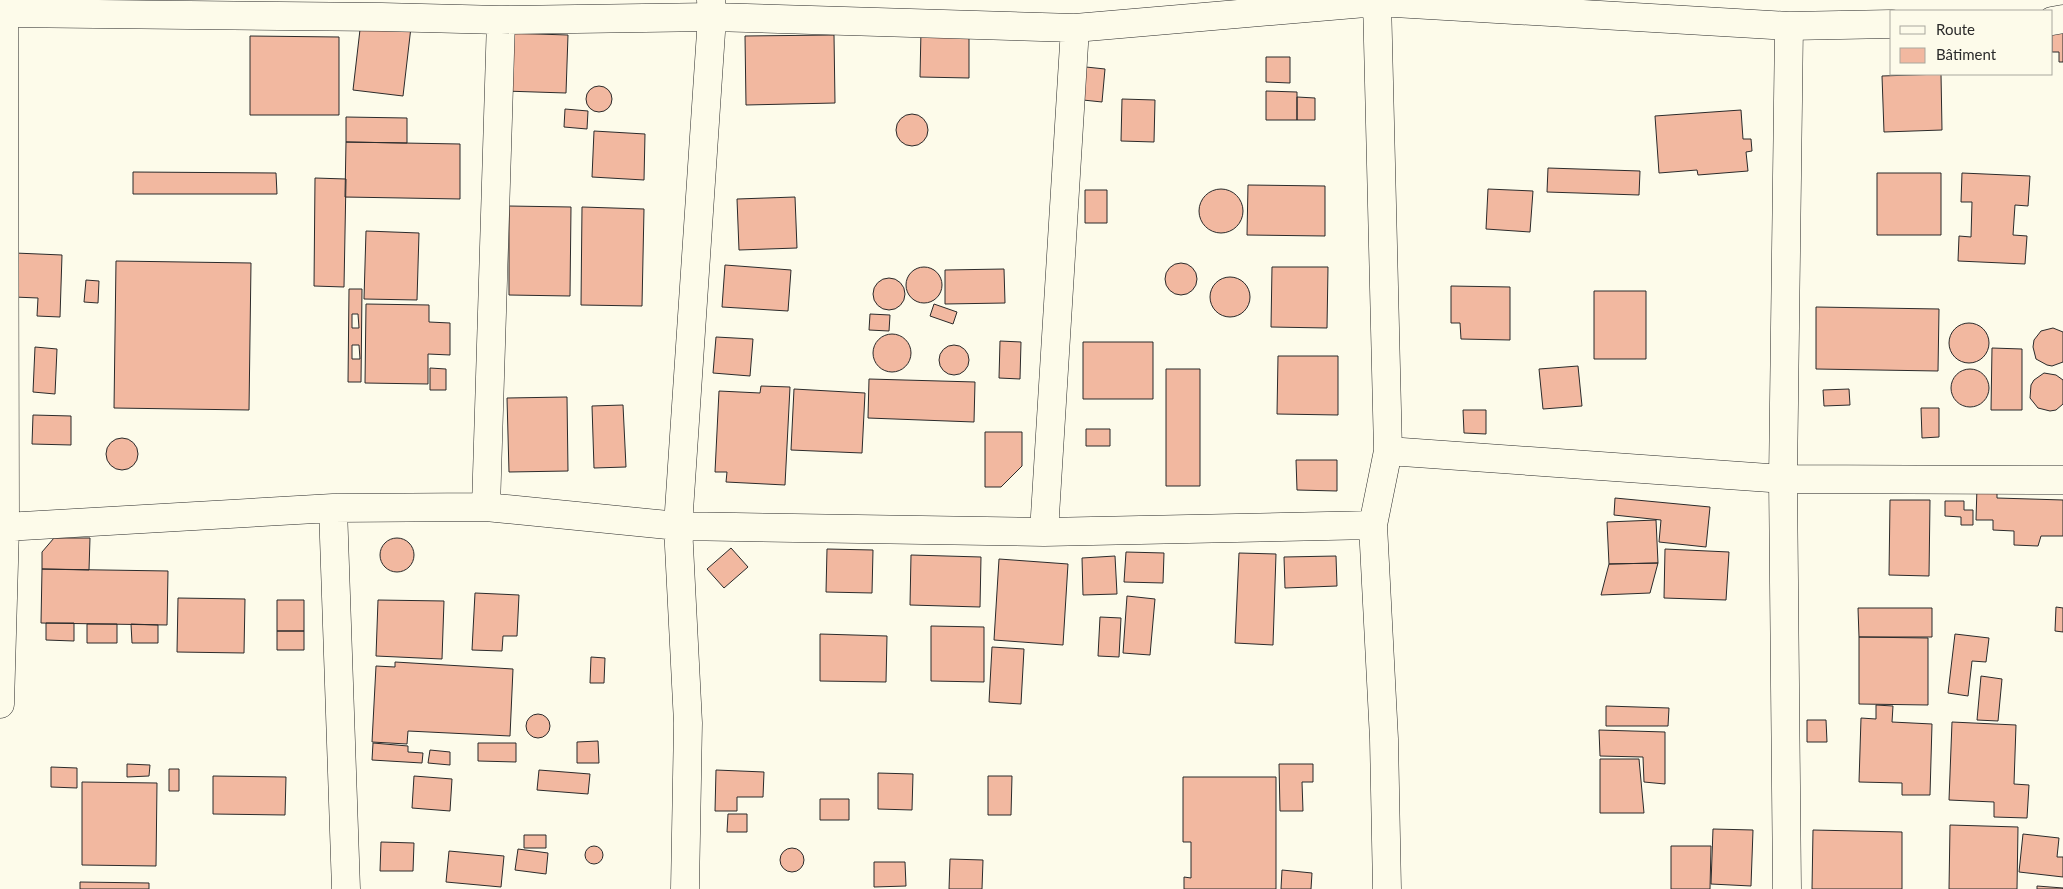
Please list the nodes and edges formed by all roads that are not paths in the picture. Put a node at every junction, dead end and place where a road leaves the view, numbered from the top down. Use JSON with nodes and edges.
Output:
{"nodes":[{"id":1,"x":1377,"y":1,"type":"edge"},
{"id":2,"x":4,"y":7,"type":"edge"},
{"id":3,"x":382,"y":8,"type":"edge"},
{"id":4,"x":712,"y":8,"type":"edge"},
{"id":5,"x":501,"y":20,"type":"junction"},
{"id":6,"x":1890,"y":24,"type":"edge"},
{"id":7,"x":1789,"y":26,"type":"junction"},
{"id":8,"x":1075,"y":28,"type":"junction"},
{"id":9,"x":3,"y":379,"type":"edge"},
{"id":10,"x":1388,"y":451,"type":"junction"},
{"id":11,"x":1783,"y":479,"type":"junction"},
{"id":12,"x":2063,"y":480,"type":"edge"},
{"id":13,"x":486,"y":507,"type":"junction"},
{"id":14,"x":333,"y":508,"type":"junction"},
{"id":15,"x":678,"y":526,"type":"junction"},
{"id":16,"x":1373,"y":526,"type":"junction"},
{"id":17,"x":5,"y":527,"type":"junction"},
{"id":18,"x":1044,"y":532,"type":"junction"},
{"id":19,"x":0,"y":704,"type":"edge"},
{"id":20,"x":346,"y":889,"type":"edge"},
{"id":21,"x":685,"y":889,"type":"edge"},
{"id":22,"x":1387,"y":889,"type":"edge"},
{"id":23,"x":1787,"y":889,"type":"edge"}],
"edges":[{"from":1,"to":7,"type":"street"},
{"from":1,"to":8,"type":"street"},
{"from":1,"to":10,"type":"street"},
{"from":2,"to":3,"type":"street"},
{"from":2,"to":9,"type":"street"},
{"from":3,"to":5,"type":"street"},
{"from":4,"to":5,"type":"street"},
{"from":4,"to":8,"type":"street"},
{"from":4,"to":15,"type":"street"},
{"from":5,"to":13,"type":"street"},
{"from":6,"to":7,"type":"street"},
{"from":7,"to":11,"type":"street"},
{"from":8,"to":18,"type":"street"},
{"from":9,"to":17,"type":"street"},
{"from":10,"to":11,"type":"street"},
{"from":10,"to":16,"type":"street"},
{"from":11,"to":12,"type":"street"},
{"from":11,"to":23,"type":"street"},
{"from":13,"to":14,"type":"street"},
{"from":13,"to":15,"type":"street"},
{"from":14,"to":17,"type":"street"},
{"from":14,"to":20,"type":"street"},
{"from":15,"to":18,"type":"street"},
{"from":15,"to":21,"type":"street"},
{"from":16,"to":18,"type":"street"},
{"from":16,"to":22,"type":"street"},
{"from":17,"to":19,"type":"street"}]}
